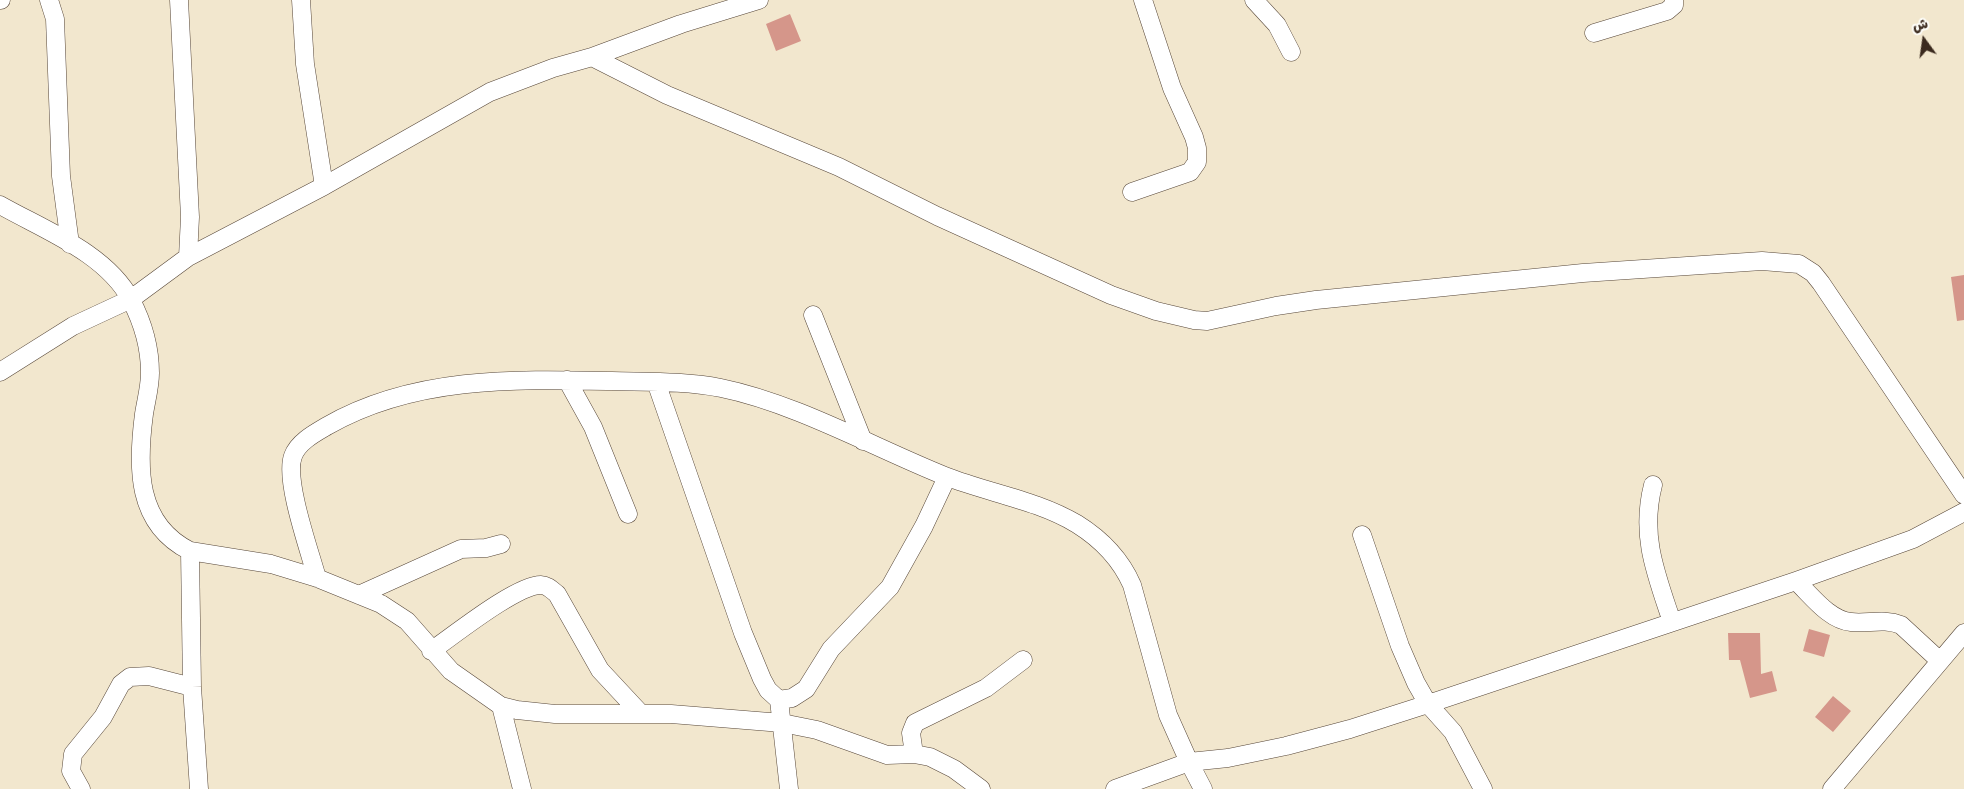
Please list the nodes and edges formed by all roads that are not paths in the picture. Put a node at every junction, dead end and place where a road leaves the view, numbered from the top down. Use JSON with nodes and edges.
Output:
{"nodes":[{"id":1,"x":49,"y":0,"type":"edge"},
{"id":2,"x":179,"y":0,"type":"edge"},
{"id":3,"x":301,"y":0,"type":"edge"},
{"id":4,"x":759,"y":0,"type":"edge"},
{"id":5,"x":1142,"y":0,"type":"edge"},
{"id":6,"x":1254,"y":0,"type":"edge"},
{"id":7,"x":1674,"y":0,"type":"edge"},
{"id":8,"x":1594,"y":32,"type":"dead end"},
{"id":9,"x":1291,"y":52,"type":"dead end"},
{"id":10,"x":592,"y":57,"type":"junction"},
{"id":11,"x":324,"y":186,"type":"junction"},
{"id":12,"x":1132,"y":192,"type":"dead end"},
{"id":13,"x":0,"y":205,"type":"edge"},
{"id":14,"x":70,"y":244,"type":"junction"},
{"id":15,"x":188,"y":257,"type":"junction"},
{"id":16,"x":131,"y":299,"type":"junction"},
{"id":17,"x":813,"y":315,"type":"dead end"},
{"id":18,"x":0,"y":372,"type":"edge"},
{"id":19,"x":567,"y":380,"type":"junction"},
{"id":20,"x":656,"y":382,"type":"junction"},
{"id":21,"x":863,"y":441,"type":"junction"},
{"id":22,"x":947,"y":477,"type":"junction"},
{"id":23,"x":1653,"y":485,"type":"dead end"},
{"id":24,"x":1964,"y":495,"type":"edge"},
{"id":25,"x":1964,"y":512,"type":"edge"},
{"id":26,"x":628,"y":514,"type":"dead end"},
{"id":27,"x":1362,"y":535,"type":"dead end"},
{"id":28,"x":501,"y":544,"type":"dead end"},
{"id":29,"x":190,"y":551,"type":"junction"},
{"id":30,"x":317,"y":578,"type":"junction"},
{"id":31,"x":1796,"y":581,"type":"junction"},
{"id":32,"x":359,"y":595,"type":"junction"},
{"id":33,"x":1672,"y":622,"type":"junction"},
{"id":34,"x":1964,"y":633,"type":"edge"},
{"id":35,"x":431,"y":651,"type":"junction"},
{"id":36,"x":1023,"y":660,"type":"dead end"},
{"id":37,"x":1940,"y":661,"type":"junction"},
{"id":38,"x":192,"y":687,"type":"junction"},
{"id":39,"x":779,"y":700,"type":"junction"},
{"id":40,"x":1428,"y":704,"type":"junction"},
{"id":41,"x":501,"y":706,"type":"junction"},
{"id":42,"x":641,"y":714,"type":"junction"},
{"id":43,"x":782,"y":723,"type":"junction"},
{"id":44,"x":914,"y":754,"type":"junction"},
{"id":45,"x":1189,"y":762,"type":"junction"},
{"id":46,"x":81,"y":789,"type":"edge"},
{"id":47,"x":199,"y":789,"type":"edge"},
{"id":48,"x":522,"y":789,"type":"edge"},
{"id":49,"x":789,"y":789,"type":"edge"},
{"id":50,"x":981,"y":789,"type":"edge"},
{"id":51,"x":1115,"y":789,"type":"edge"},
{"id":52,"x":1204,"y":789,"type":"edge"},
{"id":53,"x":1483,"y":789,"type":"edge"},
{"id":54,"x":1832,"y":789,"type":"edge"}],
"edges":[{"from":1,"to":14,"type":"street"},
{"from":2,"to":15,"type":"street"},
{"from":3,"to":11,"type":"street"},
{"from":4,"to":10,"type":"street"},
{"from":5,"to":12,"type":"street"},
{"from":6,"to":9,"type":"street"},
{"from":7,"to":8,"type":"street"},
{"from":10,"to":11,"type":"street"},
{"from":10,"to":24,"type":"street"},
{"from":11,"to":15,"type":"street"},
{"from":13,"to":14,"type":"street"},
{"from":14,"to":16,"type":"street"},
{"from":15,"to":16,"type":"street"},
{"from":16,"to":18,"type":"street"},
{"from":16,"to":29,"type":"street"},
{"from":17,"to":21,"type":"street"},
{"from":19,"to":20,"type":"street"},
{"from":19,"to":26,"type":"street"},
{"from":19,"to":30,"type":"street"},
{"from":20,"to":21,"type":"street"},
{"from":20,"to":39,"type":"street"},
{"from":21,"to":22,"type":"street"},
{"from":22,"to":39,"type":"street"},
{"from":22,"to":45,"type":"street"},
{"from":23,"to":33,"type":"street"},
{"from":25,"to":31,"type":"street"},
{"from":27,"to":40,"type":"street"},
{"from":28,"to":32,"type":"street"},
{"from":29,"to":30,"type":"street"},
{"from":29,"to":38,"type":"street"},
{"from":30,"to":32,"type":"street"},
{"from":31,"to":33,"type":"street"},
{"from":31,"to":37,"type":"street"},
{"from":32,"to":35,"type":"street"},
{"from":33,"to":40,"type":"street"},
{"from":34,"to":37,"type":"street"},
{"from":35,"to":41,"type":"street"},
{"from":35,"to":42,"type":"street"},
{"from":36,"to":44,"type":"street"},
{"from":37,"to":54,"type":"street"},
{"from":38,"to":46,"type":"street"},
{"from":38,"to":47,"type":"street"},
{"from":39,"to":43,"type":"street"},
{"from":40,"to":45,"type":"street"},
{"from":40,"to":53,"type":"street"},
{"from":41,"to":42,"type":"street"},
{"from":41,"to":48,"type":"street"},
{"from":42,"to":43,"type":"street"},
{"from":43,"to":44,"type":"street"},
{"from":43,"to":49,"type":"street"},
{"from":44,"to":50,"type":"street"},
{"from":45,"to":51,"type":"street"},
{"from":45,"to":52,"type":"street"}]}
